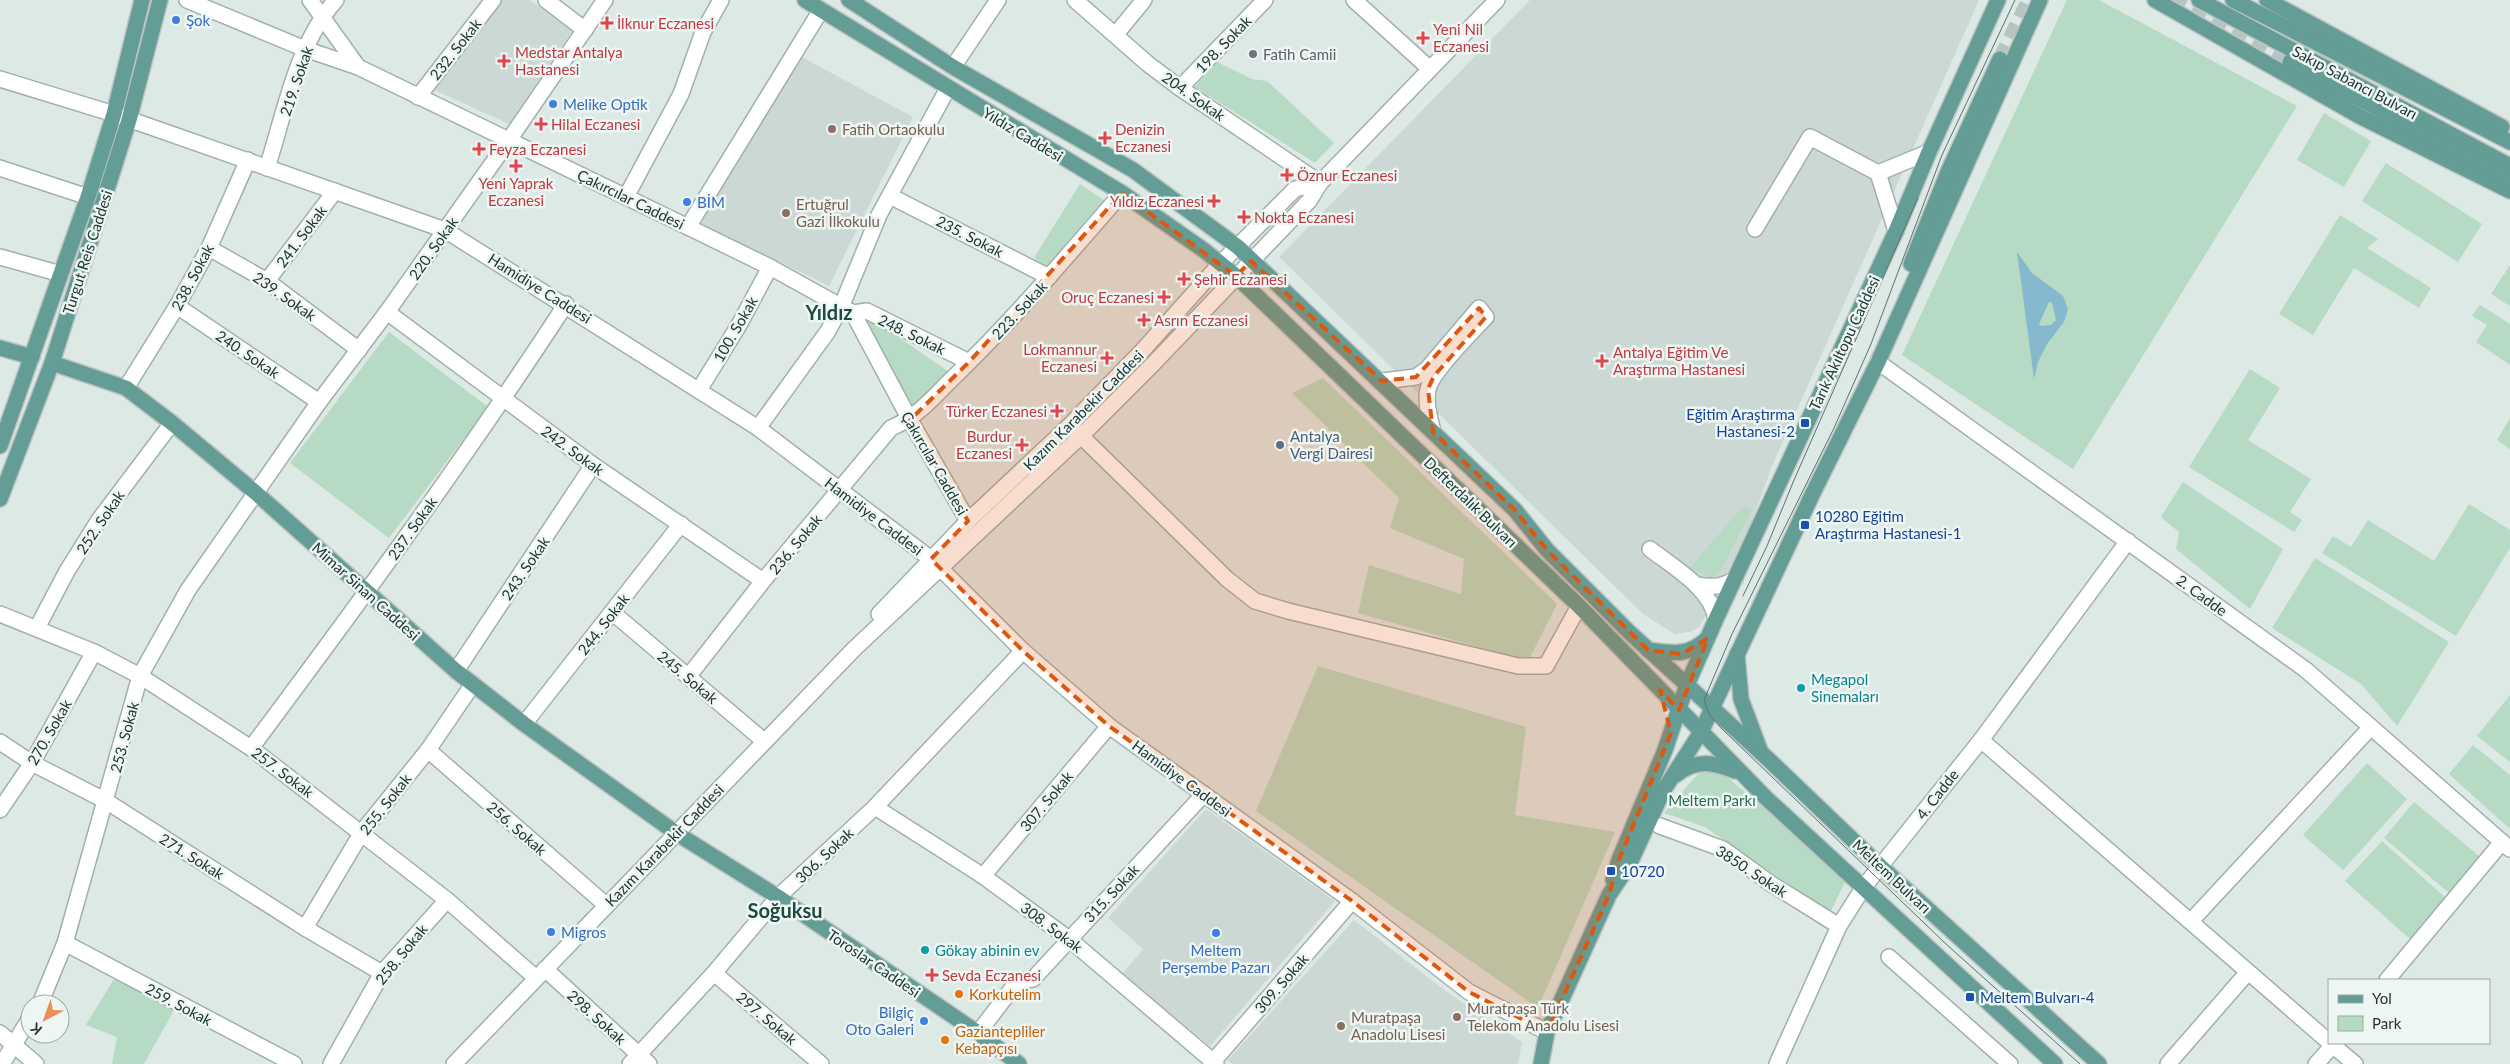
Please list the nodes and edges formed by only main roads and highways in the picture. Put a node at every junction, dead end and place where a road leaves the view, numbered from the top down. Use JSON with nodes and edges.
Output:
{"nodes":[{"id":1,"x":142,"y":0,"type":"edge"},
{"id":2,"x":160,"y":0,"type":"edge"},
{"id":3,"x":805,"y":0,"type":"edge"},
{"id":4,"x":1998,"y":0,"type":"edge"},
{"id":5,"x":2040,"y":0,"type":"edge"},
{"id":6,"x":2046,"y":0,"type":"edge"},
{"id":7,"x":2155,"y":0,"type":"edge"},
{"id":8,"x":2199,"y":0,"type":"edge"},
{"id":9,"x":2233,"y":0,"type":"edge"},
{"id":10,"x":2267,"y":0,"type":"edge"},
{"id":11,"x":859,"y":3,"type":"edge"},
{"id":12,"x":2029,"y":24,"type":"junction"},
{"id":13,"x":2000,"y":60,"type":"tunnel mouth"},
{"id":14,"x":2290,"y":62,"type":"tunnel mouth"},
{"id":15,"x":2510,"y":131,"type":"edge"},
{"id":16,"x":2510,"y":142,"type":"edge"},
{"id":17,"x":2510,"y":166,"type":"edge"},
{"id":18,"x":2510,"y":179,"type":"edge"},
{"id":19,"x":2510,"y":191,"type":"edge"},
{"id":20,"x":1251,"y":261,"type":"joint"},
{"id":21,"x":1236,"y":276,"type":"joint"},
{"id":22,"x":1895,"y":326,"type":"junction"},
{"id":23,"x":0,"y":348,"type":"edge"},
{"id":24,"x":32,"y":357,"type":"junction"},
{"id":25,"x":52,"y":363,"type":"junction"},
{"id":26,"x":0,"y":446,"type":"edge"},
{"id":27,"x":0,"y":499,"type":"edge"},
{"id":28,"x":1708,"y":638,"type":"junction"},
{"id":29,"x":1648,"y":650,"type":"junction"},
{"id":30,"x":1737,"y":652,"type":"junction"},
{"id":31,"x":1643,"y":673,"type":"junction"},
{"id":32,"x":1687,"y":685,"type":"junction"},
{"id":33,"x":1711,"y":707,"type":"junction"},
{"id":34,"x":1679,"y":710,"type":"junction"},
{"id":35,"x":1701,"y":732,"type":"junction"},
{"id":36,"x":1671,"y":733,"type":"junction"},
{"id":37,"x":1760,"y":751,"type":"junction"},
{"id":38,"x":1742,"y":774,"type":"junction"},
{"id":39,"x":1671,"y":779,"type":"junction"},
{"id":40,"x":676,"y":833,"type":"joint"},
{"id":41,"x":1610,"y":895,"type":"junction"},
{"id":42,"x":1020,"y":1064,"type":"edge"},
{"id":43,"x":1540,"y":1064,"type":"edge"},
{"id":44,"x":2055,"y":1064,"type":"edge"},
{"id":45,"x":2099,"y":1064,"type":"edge"}],
"edges":[{"from":1,"to":24,"type":"main road","name":"Turgut Reis Caddesi"},
{"from":2,"to":25,"type":"main road","name":"Turgut Reis Caddesi"},
{"from":3,"to":21,"type":"main road","name":"Yıldız Caddesi"},
{"from":4,"to":28,"type":"main road","name":"Tarık Akıltopu Caddesi"},
{"from":5,"to":12,"type":"main road"},
{"from":6,"to":12,"type":"main road"},
{"from":7,"to":19,"type":"main road"},
{"from":8,"to":17,"type":"main road","name":"Sakıp Sabancı Bulvarı"},
{"from":9,"to":16,"type":"main road","name":"Sakıp Sabancı Bulvarı"},
{"from":10,"to":15,"type":"main road"},
{"from":11,"to":20,"type":"main road","name":"Yıldız Caddesi"},
{"from":12,"to":22,"type":"main road"},
{"from":13,"to":22,"type":"main road"},
{"from":14,"to":18,"type":"main road"},
{"from":20,"to":29,"type":"main road","name":"Defterdalık Bulvarı"},
{"from":21,"to":31,"type":"main road","name":"Defterdalık Bulvarı"},
{"from":22,"to":30,"type":"main road"},
{"from":23,"to":24,"type":"main road"},
{"from":24,"to":26,"type":"main road","name":"Turgut Reis Caddesi"},
{"from":25,"to":27,"type":"main road","name":"Turgut Reis Caddesi"},
{"from":25,"to":40,"type":"main road","name":"Mimar Sinan Caddesi"},
{"from":28,"to":29,"type":"main road"},
{"from":28,"to":32,"type":"main road","name":"Tarık Akıltopu Caddesi"},
{"from":29,"to":32,"type":"main road","name":"Defterdalık Bulvarı"},
{"from":30,"to":33,"type":"main road"},
{"from":30,"to":37,"type":"main road"},
{"from":31,"to":34,"type":"main road","name":"Defterdalık Bulvarı"},
{"from":31,"to":36,"type":"main road"},
{"from":32,"to":33,"type":"main road","name":"Meltem Bulvarı"},
{"from":32,"to":34,"type":"main road","name":"Tarık Akıltopu Caddesi"},
{"from":33,"to":35,"type":"main road"},
{"from":33,"to":37,"type":"main road","name":"Meltem Bulvarı"},
{"from":34,"to":35,"type":"main road","name":"Defterdalık Bulvarı"},
{"from":34,"to":36,"type":"main road","name":"Tarık Akıltopu Caddesi"},
{"from":35,"to":38,"type":"main road","name":"Meltem Bulvarı"},
{"from":35,"to":39,"type":"main road"},
{"from":36,"to":41,"type":"main road","name":"Tarık Akıltopu Caddesi"},
{"from":37,"to":45,"type":"main road","name":"Meltem Bulvarı"},
{"from":38,"to":39,"type":"main road"},
{"from":38,"to":44,"type":"main road","name":"Meltem Bulvarı"},
{"from":39,"to":41,"type":"main road"},
{"from":40,"to":42,"type":"main road","name":"Toroslar Caddesi"},
{"from":41,"to":43,"type":"main road"}]}
